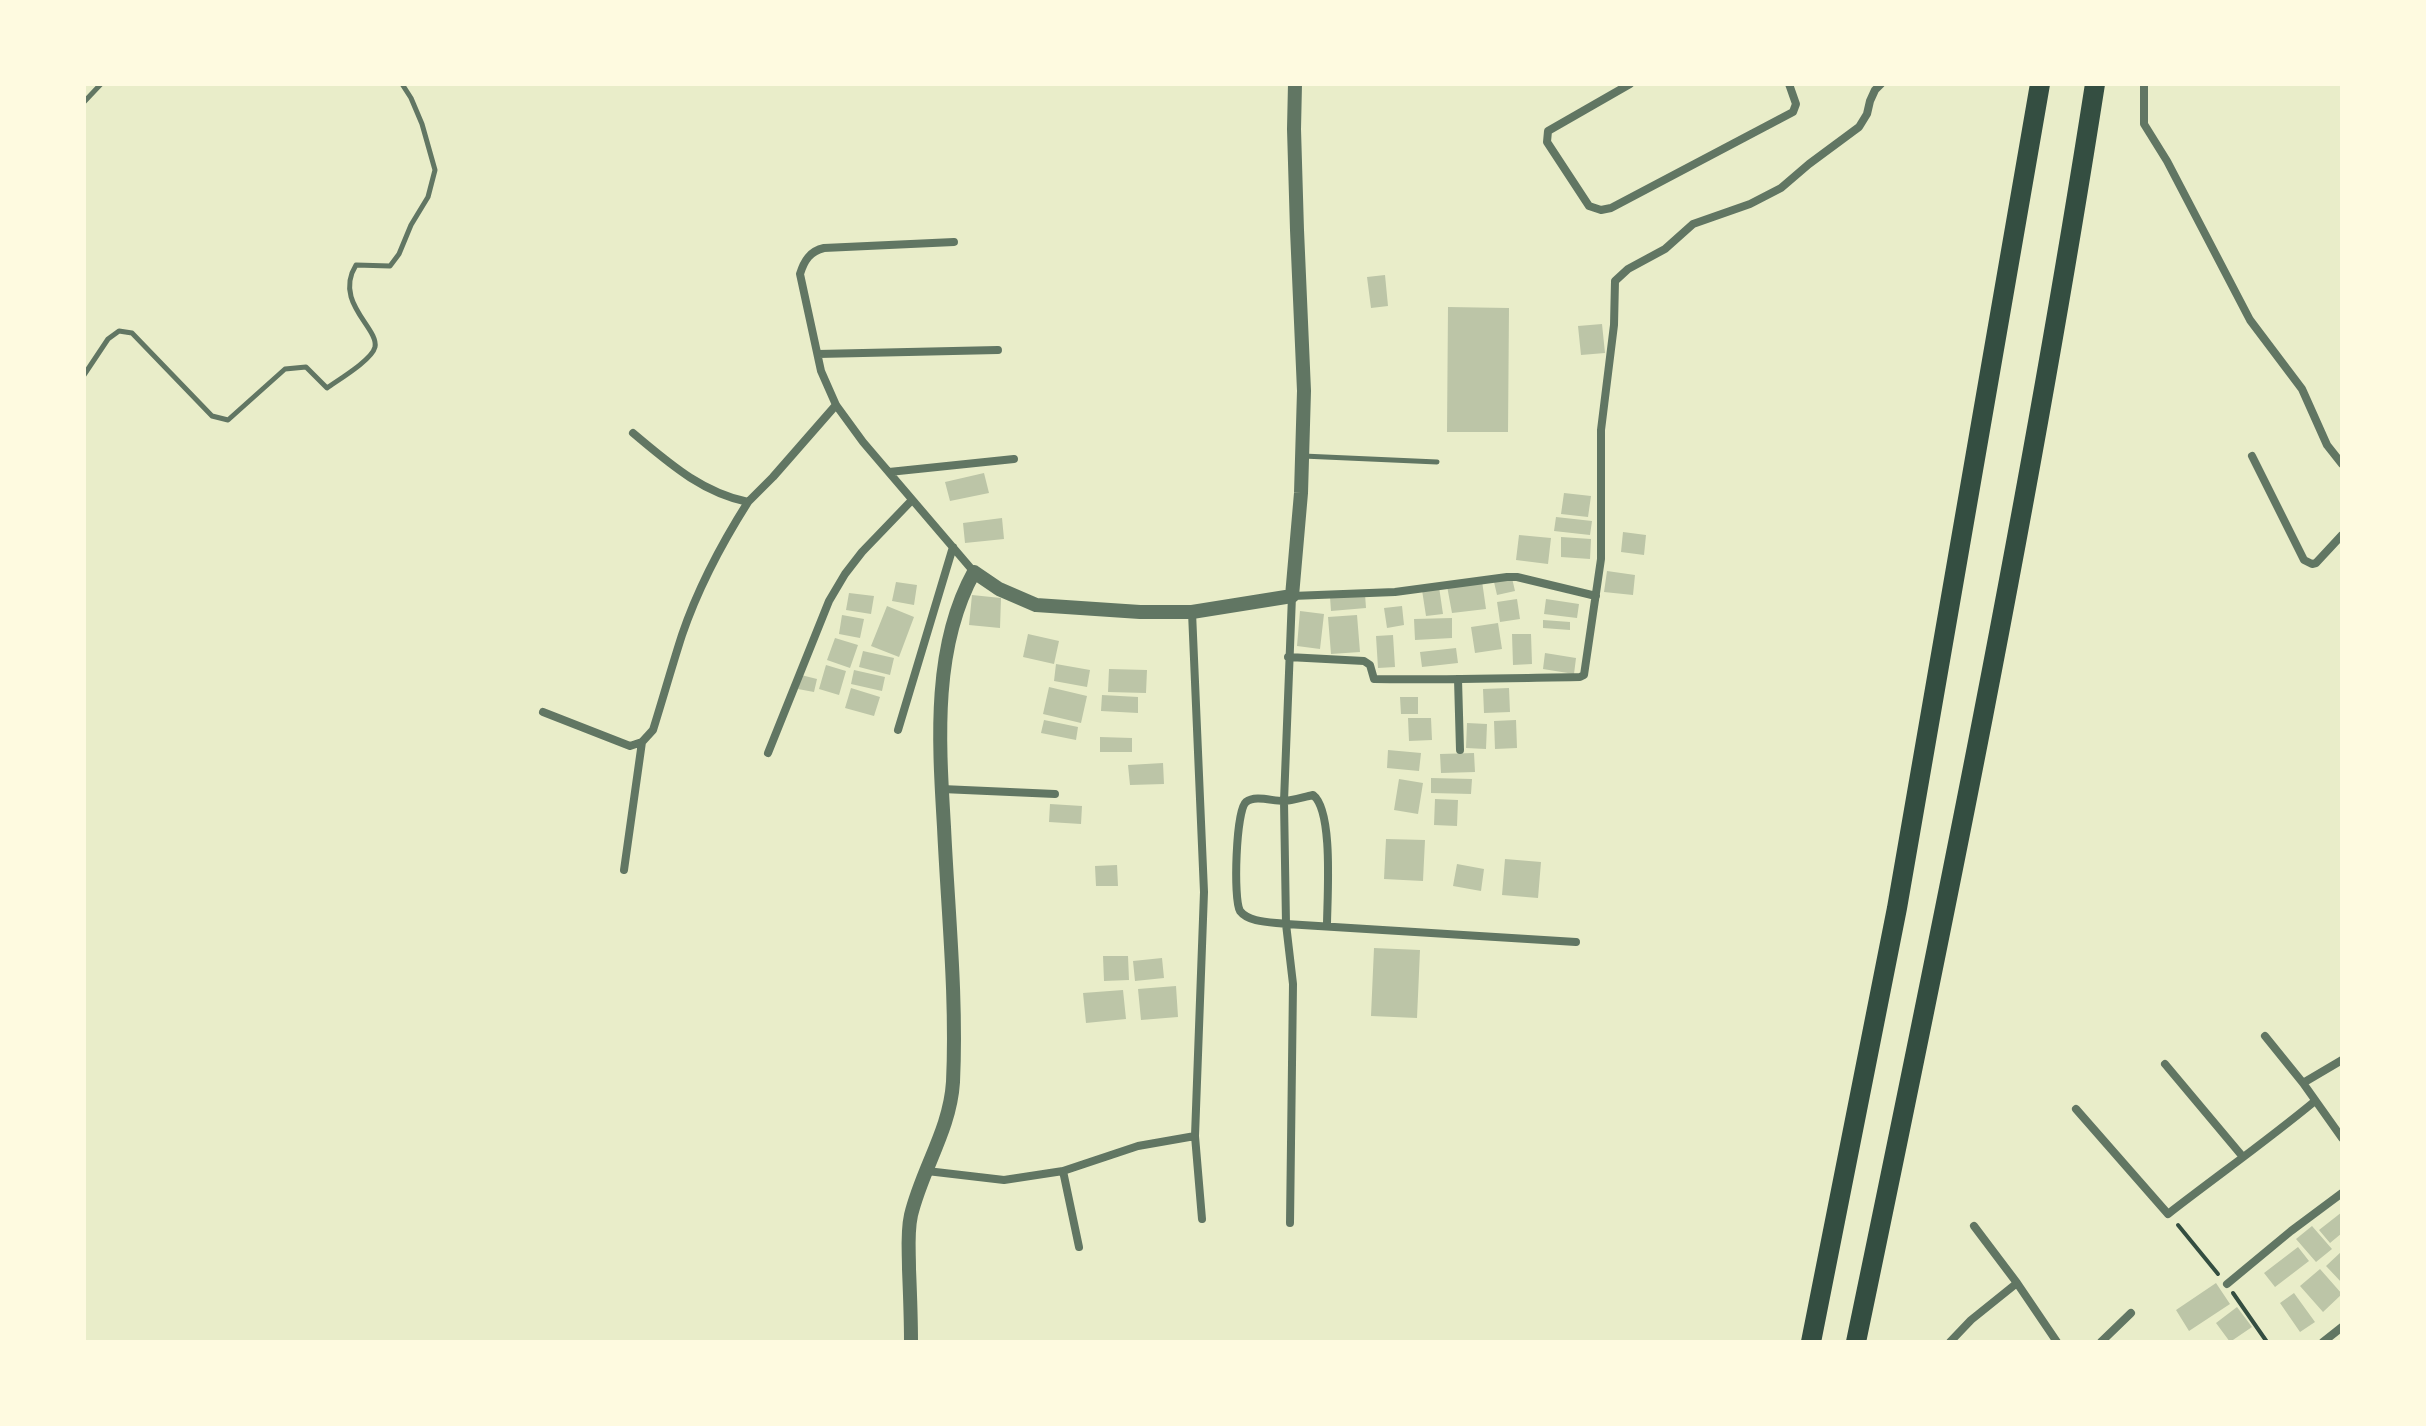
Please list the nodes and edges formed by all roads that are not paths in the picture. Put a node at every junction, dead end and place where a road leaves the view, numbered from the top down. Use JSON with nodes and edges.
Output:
{"nodes":[{"id":1,"x":101,"y":84,"type":"edge"},
{"id":2,"x":402,"y":84,"type":"edge"},
{"id":3,"x":1295,"y":84,"type":"edge"},
{"id":4,"x":1630,"y":84,"type":"edge"},
{"id":5,"x":1789,"y":84,"type":"edge"},
{"id":6,"x":1881,"y":84,"type":"edge"},
{"id":7,"x":2040,"y":84,"type":"edge"},
{"id":8,"x":2095,"y":84,"type":"edge"},
{"id":9,"x":2144,"y":84,"type":"edge"},
{"id":10,"x":84,"y":102,"type":"edge"},
{"id":11,"x":954,"y":242,"type":"dead end"},
{"id":12,"x":998,"y":350,"type":"dead end"},
{"id":13,"x":818,"y":354,"type":"junction"},
{"id":14,"x":84,"y":375,"type":"edge"},
{"id":15,"x":836,"y":405,"type":"junction"},
{"id":16,"x":633,"y":433,"type":"dead end"},
{"id":17,"x":1302,"y":456,"type":"junction"},
{"id":18,"x":2252,"y":456,"type":"dead end"},
{"id":19,"x":1014,"y":459,"type":"dead end"},
{"id":20,"x":1437,"y":462,"type":"dead end"},
{"id":21,"x":2342,"y":464,"type":"edge"},
{"id":22,"x":889,"y":472,"type":"junction"},
{"id":23,"x":912,"y":500,"type":"junction"},
{"id":24,"x":748,"y":502,"type":"junction"},
{"id":25,"x":2342,"y":535,"type":"edge"},
{"id":26,"x":953,"y":547,"type":"junction"},
{"id":27,"x":974,"y":572,"type":"junction"},
{"id":28,"x":1292,"y":596,"type":"junction"},
{"id":29,"x":1596,"y":596,"type":"junction"},
{"id":30,"x":1192,"y":612,"type":"junction"},
{"id":31,"x":1288,"y":657,"type":"junction"},
{"id":32,"x":1458,"y":679,"type":"junction"},
{"id":33,"x":543,"y":712,"type":"dead end"},
{"id":34,"x":898,"y":730,"type":"dead end"},
{"id":35,"x":642,"y":742,"type":"junction"},
{"id":36,"x":1460,"y":750,"type":"dead end"},
{"id":37,"x":768,"y":753,"type":"dead end"},
{"id":38,"x":942,"y":789,"type":"junction"},
{"id":39,"x":1055,"y":794,"type":"dead end"},
{"id":40,"x":1284,"y":801,"type":"junction"},
{"id":41,"x":624,"y":870,"type":"dead end"},
{"id":42,"x":1286,"y":924,"type":"junction"},
{"id":43,"x":1327,"y":926,"type":"junction"},
{"id":44,"x":1576,"y":942,"type":"dead end"},
{"id":45,"x":2265,"y":1036,"type":"dead end"},
{"id":46,"x":2342,"y":1060,"type":"edge"},
{"id":47,"x":2165,"y":1064,"type":"dead end"},
{"id":48,"x":2303,"y":1083,"type":"junction"},
{"id":49,"x":2315,"y":1101,"type":"junction"},
{"id":50,"x":2076,"y":1109,"type":"dead end"},
{"id":51,"x":1195,"y":1136,"type":"junction"},
{"id":52,"x":2342,"y":1138,"type":"edge"},
{"id":53,"x":2243,"y":1157,"type":"junction"},
{"id":54,"x":927,"y":1171,"type":"junction"},
{"id":55,"x":1063,"y":1171,"type":"junction"},
{"id":56,"x":2342,"y":1193,"type":"edge"},
{"id":57,"x":1202,"y":1219,"type":"dead end"},
{"id":58,"x":1290,"y":1223,"type":"dead end"},
{"id":59,"x":1974,"y":1226,"type":"dead end"},
{"id":60,"x":1079,"y":1247,"type":"dead end"},
{"id":61,"x":2017,"y":1283,"type":"junction"},
{"id":62,"x":2227,"y":1284,"type":"dead end"},
{"id":63,"x":2131,"y":1313,"type":"dead end"},
{"id":64,"x":2342,"y":1327,"type":"edge"},
{"id":65,"x":911,"y":1342,"type":"edge"},
{"id":66,"x":1811,"y":1342,"type":"edge"},
{"id":67,"x":1856,"y":1342,"type":"edge"},
{"id":68,"x":1950,"y":1342,"type":"edge"},
{"id":69,"x":2057,"y":1342,"type":"edge"},
{"id":70,"x":2101,"y":1342,"type":"edge"},
{"id":71,"x":2323,"y":1342,"type":"edge"}],
"edges":[{"from":1,"to":10,"type":"lane"},
{"from":2,"to":14,"type":"lane"},
{"from":3,"to":17,"type":"street"},
{"from":4,"to":5,"type":"street"},
{"from":6,"to":29,"type":"street"},
{"from":7,"to":66,"type":"highway"},
{"from":8,"to":67,"type":"highway"},
{"from":9,"to":21,"type":"street"},
{"from":11,"to":13,"type":"street"},
{"from":12,"to":13,"type":"street"},
{"from":13,"to":15,"type":"street"},
{"from":15,"to":22,"type":"street"},
{"from":15,"to":24,"type":"street"},
{"from":16,"to":24,"type":"street"},
{"from":17,"to":20,"type":"lane"},
{"from":17,"to":28,"type":"street"},
{"from":18,"to":25,"type":"street"},
{"from":19,"to":22,"type":"street"},
{"from":22,"to":23,"type":"street"},
{"from":23,"to":26,"type":"street"},
{"from":23,"to":37,"type":"street"},
{"from":24,"to":35,"type":"street"},
{"from":26,"to":27,"type":"street"},
{"from":26,"to":34,"type":"street"},
{"from":27,"to":30,"type":"street"},
{"from":27,"to":38,"type":"street"},
{"from":28,"to":29,"type":"street"},
{"from":28,"to":30,"type":"street"},
{"from":28,"to":31,"type":"street"},
{"from":29,"to":32,"type":"street"},
{"from":30,"to":51,"type":"street"},
{"from":31,"to":32,"type":"street"},
{"from":31,"to":40,"type":"street"},
{"from":32,"to":36,"type":"street"},
{"from":33,"to":35,"type":"street"},
{"from":35,"to":41,"type":"street"},
{"from":38,"to":39,"type":"street"},
{"from":38,"to":54,"type":"street"},
{"from":40,"to":42,"type":"street"},
{"from":40,"to":42,"type":"street"},
{"from":40,"to":43,"type":"street"},
{"from":42,"to":43,"type":"street"},
{"from":42,"to":58,"type":"street"},
{"from":43,"to":44,"type":"street"},
{"from":45,"to":48,"type":"street"},
{"from":46,"to":48,"type":"street"},
{"from":47,"to":53,"type":"street"},
{"from":48,"to":49,"type":"street"},
{"from":49,"to":52,"type":"street"},
{"from":49,"to":53,"type":"street"},
{"from":50,"to":53,"type":"street"},
{"from":51,"to":55,"type":"street"},
{"from":51,"to":57,"type":"street"},
{"from":54,"to":55,"type":"street"},
{"from":54,"to":65,"type":"street"},
{"from":55,"to":60,"type":"street"},
{"from":56,"to":62,"type":"street"},
{"from":59,"to":61,"type":"street"},
{"from":61,"to":68,"type":"street"},
{"from":61,"to":69,"type":"street"},
{"from":63,"to":70,"type":"street"},
{"from":64,"to":71,"type":"street"}]}
